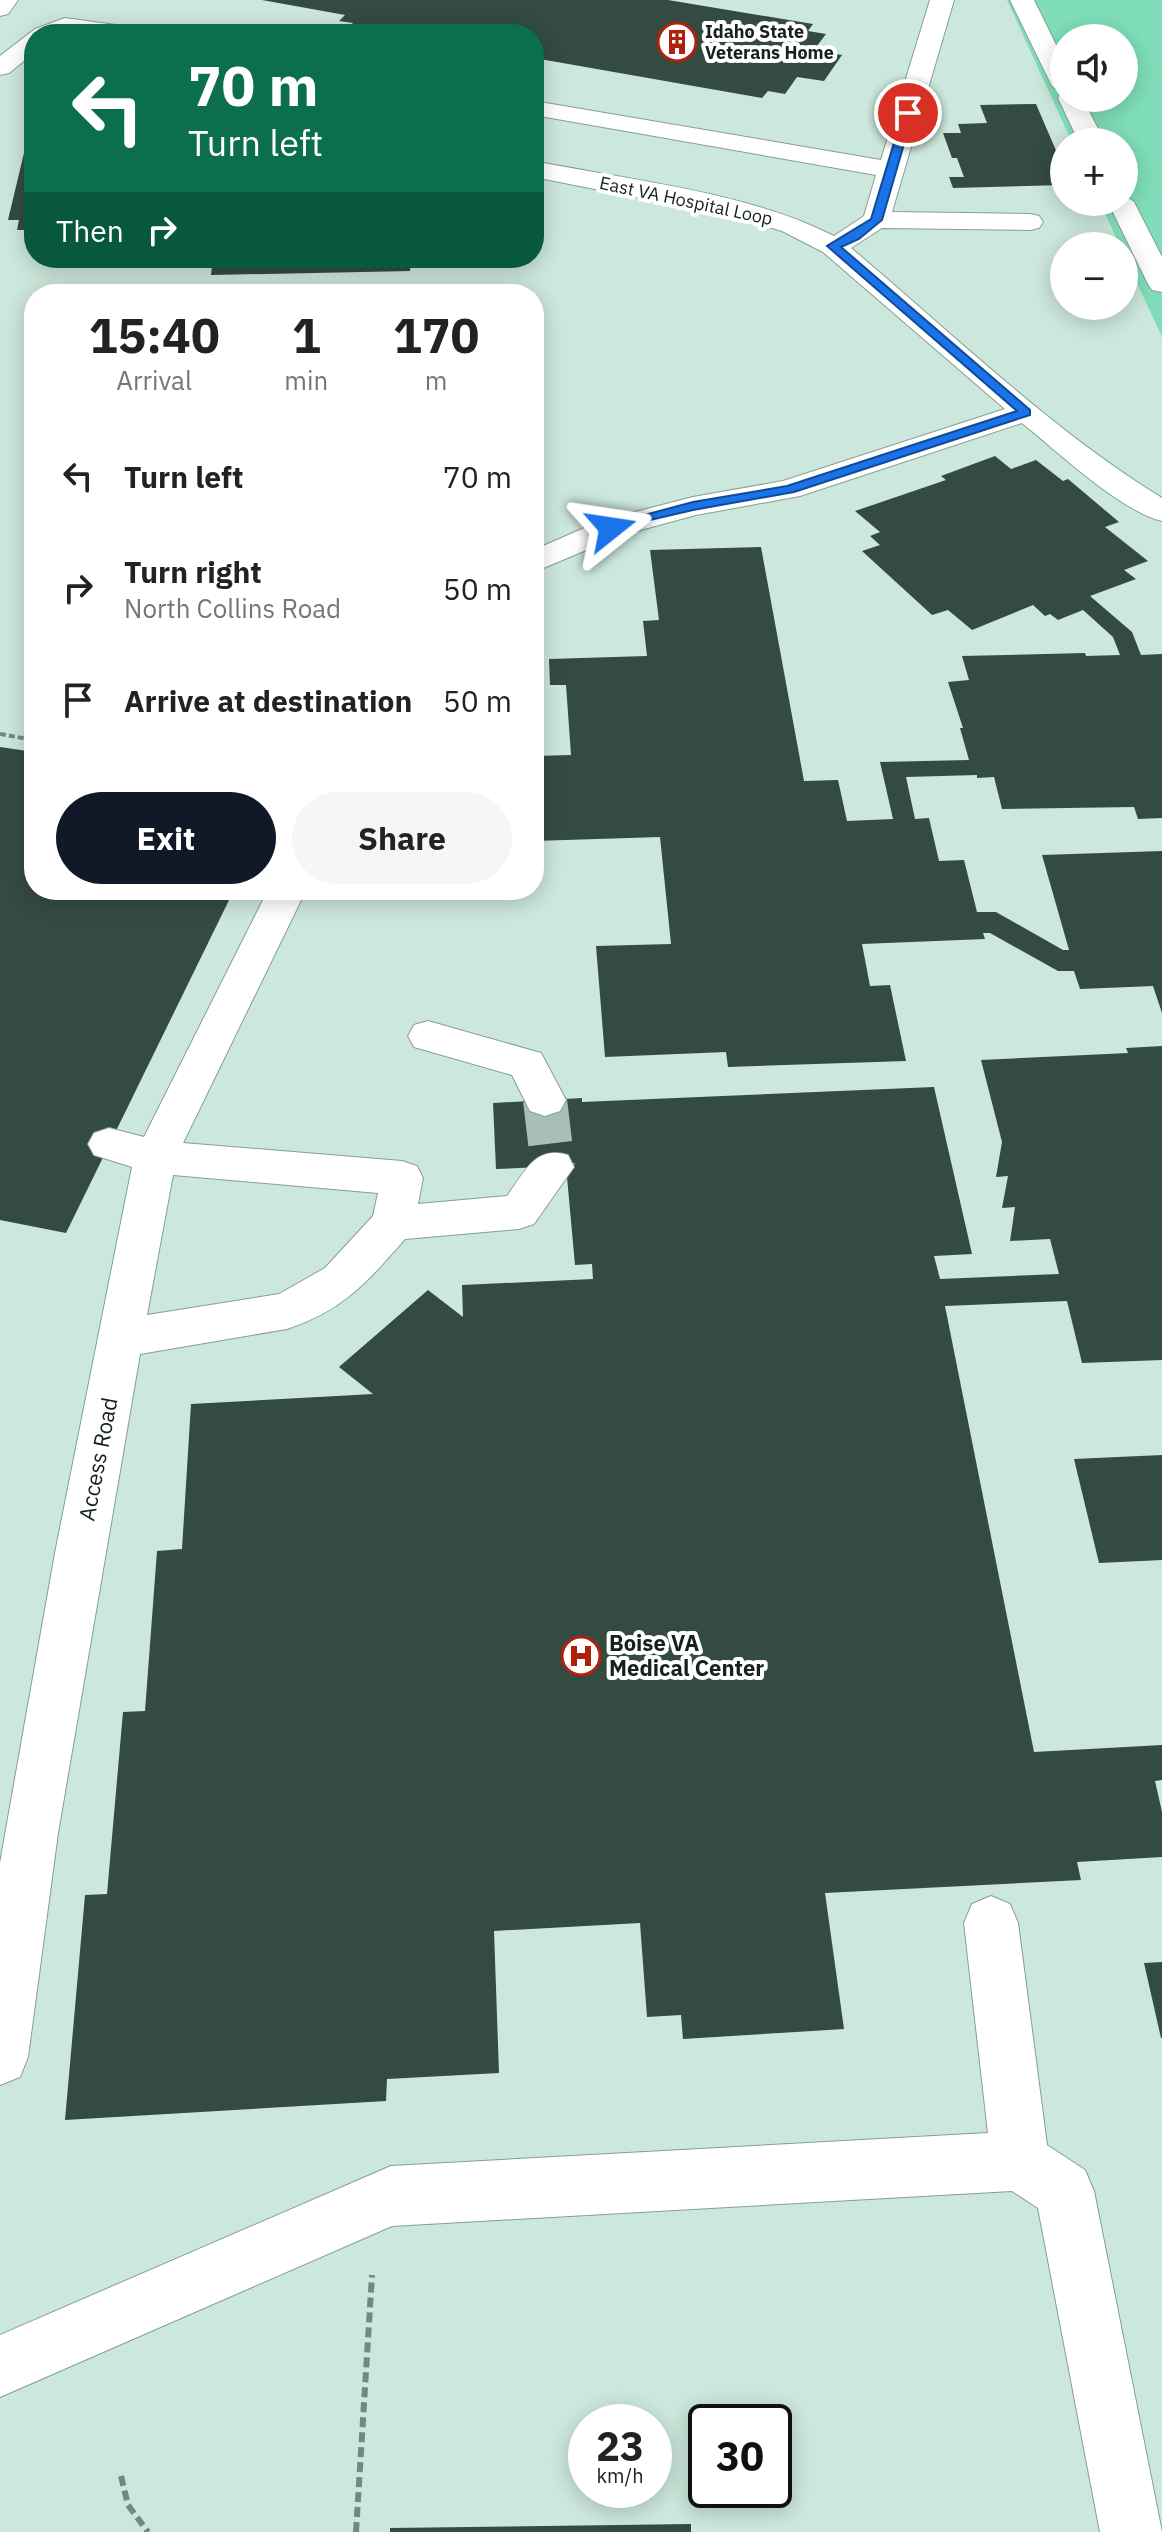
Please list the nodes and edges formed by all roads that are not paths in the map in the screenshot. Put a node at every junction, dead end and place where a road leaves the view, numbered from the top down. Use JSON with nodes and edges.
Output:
{"nodes":[{"id":1,"x":6,"y":0,"type":"edge"},
{"id":2,"x":942,"y":0,"type":"edge"},
{"id":3,"x":1022,"y":0,"type":"edge"},
{"id":4,"x":0,"y":9,"type":"edge"},
{"id":5,"x":24,"y":50,"type":"edge"},
{"id":6,"x":1050,"y":57,"type":"edge"},
{"id":7,"x":0,"y":70,"type":"edge"},
{"id":8,"x":24,"y":72,"type":"edge"},
{"id":9,"x":544,"y":110,"type":"edge"},
{"id":10,"x":891,"y":170,"type":"junction"},
{"id":11,"x":544,"y":171,"type":"edge"},
{"id":12,"x":1128,"y":216,"type":"edge"},
{"id":13,"x":876,"y":220,"type":"junction"},
{"id":14,"x":1030,"y":222,"type":"dead end"},
{"id":15,"x":833,"y":246,"type":"junction"},
{"id":16,"x":1162,"y":284,"type":"edge"},
{"id":17,"x":1026,"y":412,"type":"junction"},
{"id":18,"x":1162,"y":512,"type":"edge"},
{"id":19,"x":544,"y":558,"type":"edge"},
{"id":20,"x":282,"y":900,"type":"edge"},
{"id":21,"x":428,"y":1036,"type":"dead end"},
{"id":22,"x":545,"y":1100,"type":"tunnel mouth"},
{"id":23,"x":109,"y":1144,"type":"dead end"},
{"id":24,"x":155,"y":1157,"type":"junction"},
{"id":25,"x":553,"y":1167,"type":"tunnel mouth"},
{"id":26,"x":393,"y":1223,"type":"junction"},
{"id":27,"x":121,"y":1338,"type":"junction"},
{"id":28,"x":991,"y":1923,"type":"dead end"},
{"id":29,"x":0,"y":2057,"type":"edge"},
{"id":30,"x":1020,"y":2161,"type":"junction"},
{"id":31,"x":0,"y":2366,"type":"edge"},
{"id":32,"x":1132,"y":2532,"type":"edge"}],
"edges":[{"from":1,"to":4,"type":"street"},
{"from":2,"to":10,"type":"street"},
{"from":3,"to":6,"type":"street"},
{"from":5,"to":7,"type":"street"},
{"from":7,"to":8,"type":"street"},
{"from":9,"to":10,"type":"street"},
{"from":10,"to":13,"type":"street"},
{"from":11,"to":15,"type":"street","name":"East VA Hospital Loop"},
{"from":12,"to":16,"type":"street"},
{"from":13,"to":14,"type":"street"},
{"from":13,"to":15,"type":"street"},
{"from":15,"to":17,"type":"street","name":"East VA Hospital Loop"},
{"from":17,"to":18,"type":"street","name":"East VA Hospital Loop"},
{"from":17,"to":19,"type":"street"},
{"from":20,"to":24,"type":"street","name":"Access Road"},
{"from":21,"to":22,"type":"street"},
{"from":23,"to":24,"type":"street"},
{"from":24,"to":26,"type":"street"},
{"from":24,"to":27,"type":"street","name":"Access Road"},
{"from":25,"to":26,"type":"street"},
{"from":26,"to":27,"type":"street"},
{"from":27,"to":29,"type":"street","name":"Access Road"},
{"from":28,"to":30,"type":"street"},
{"from":30,"to":31,"type":"street"},
{"from":30,"to":32,"type":"street"}]}
